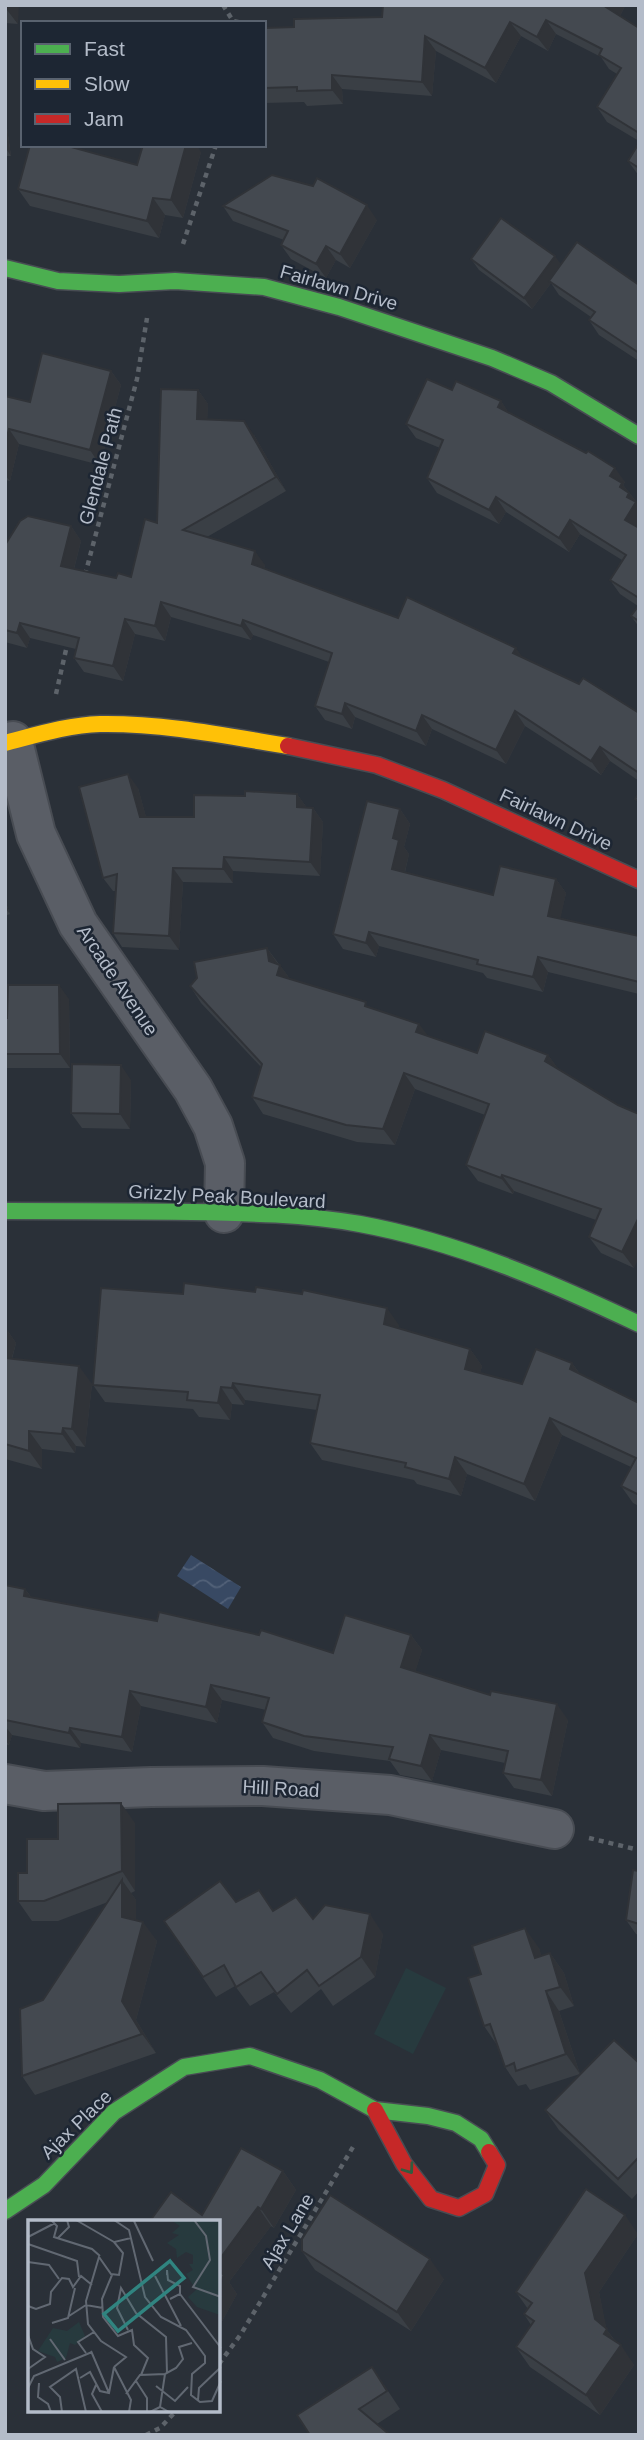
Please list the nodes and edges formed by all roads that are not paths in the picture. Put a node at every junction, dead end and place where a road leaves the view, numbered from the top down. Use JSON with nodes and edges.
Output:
{"nodes":[{"id":1,"x":5,"y":268,"type":"edge"},
{"id":2,"x":639,"y":436,"type":"edge"},
{"id":3,"x":9,"y":742,"type":"edge"},
{"id":4,"x":639,"y":880,"type":"edge"},
{"id":5,"x":5,"y":1211,"type":"edge"},
{"id":6,"x":224,"y":1213,"type":"junction"},
{"id":7,"x":639,"y":1324,"type":"edge"},
{"id":8,"x":5,"y":1784,"type":"edge"},
{"id":9,"x":554,"y":1829,"type":"road end"},
{"id":10,"x":375,"y":2110,"type":"junction"},
{"id":11,"x":5,"y":2211,"type":"edge"}],
"edges":[{"from":1,"to":2,"type":"street","name":"Fairlawn Drive"},
{"from":3,"to":4,"type":"street","name":"Fairlawn Drive"},
{"from":3,"to":6,"type":"street","name":"Arcade Avenue"},
{"from":5,"to":6,"type":"street","name":"Grizzly Peak Boulevard"},
{"from":6,"to":7,"type":"street","name":"Grizzly Peak Boulevard"},
{"from":8,"to":9,"type":"street","name":"Hill Road"},
{"from":10,"to":10,"type":"street","name":"Ajax Place","one_way":true},
{"from":10,"to":11,"type":"street","name":"Ajax Place"}]}
